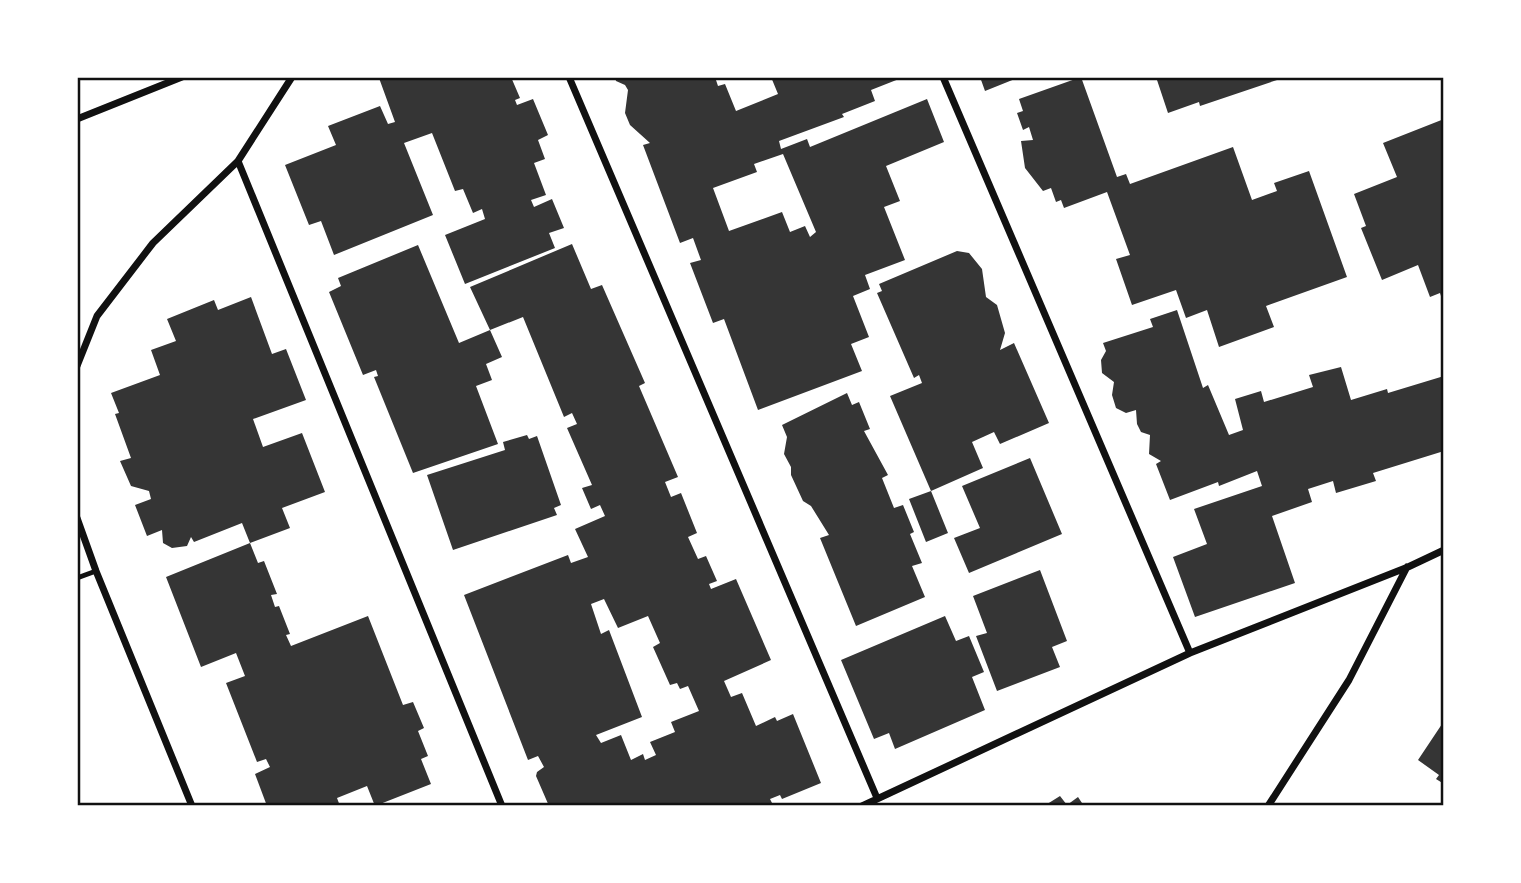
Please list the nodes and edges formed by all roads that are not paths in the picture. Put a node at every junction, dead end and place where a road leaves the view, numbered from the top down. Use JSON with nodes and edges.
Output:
{"nodes":[{"id":1,"x":182,"y":77,"type":"edge"},
{"id":2,"x":292,"y":77,"type":"edge"},
{"id":3,"x":569,"y":77,"type":"edge"},
{"id":4,"x":943,"y":77,"type":"edge"},
{"id":5,"x":77,"y":119,"type":"edge"},
{"id":6,"x":238,"y":161,"type":"junction"},
{"id":7,"x":77,"y":366,"type":"edge"},
{"id":8,"x":77,"y":518,"type":"edge"},
{"id":9,"x":1444,"y":550,"type":"edge"},
{"id":10,"x":1408,"y":567,"type":"junction"},
{"id":11,"x":96,"y":571,"type":"junction"},
{"id":12,"x":77,"y":578,"type":"edge"},
{"id":13,"x":1190,"y":653,"type":"junction"},
{"id":14,"x":877,"y":798,"type":"junction"},
{"id":15,"x":192,"y":806,"type":"edge"},
{"id":16,"x":502,"y":806,"type":"edge"},
{"id":17,"x":862,"y":806,"type":"edge"},
{"id":18,"x":1268,"y":806,"type":"edge"}],
"edges":[{"from":1,"to":5,"type":"street"},
{"from":2,"to":6,"type":"street"},
{"from":3,"to":14,"type":"street"},
{"from":4,"to":13,"type":"street"},
{"from":6,"to":7,"type":"street"},
{"from":6,"to":16,"type":"street"},
{"from":8,"to":11,"type":"street"},
{"from":9,"to":10,"type":"street"},
{"from":10,"to":13,"type":"street"},
{"from":10,"to":18,"type":"street"},
{"from":11,"to":12,"type":"lane"},
{"from":11,"to":15,"type":"street"},
{"from":13,"to":14,"type":"street"},
{"from":14,"to":17,"type":"street"}]}
